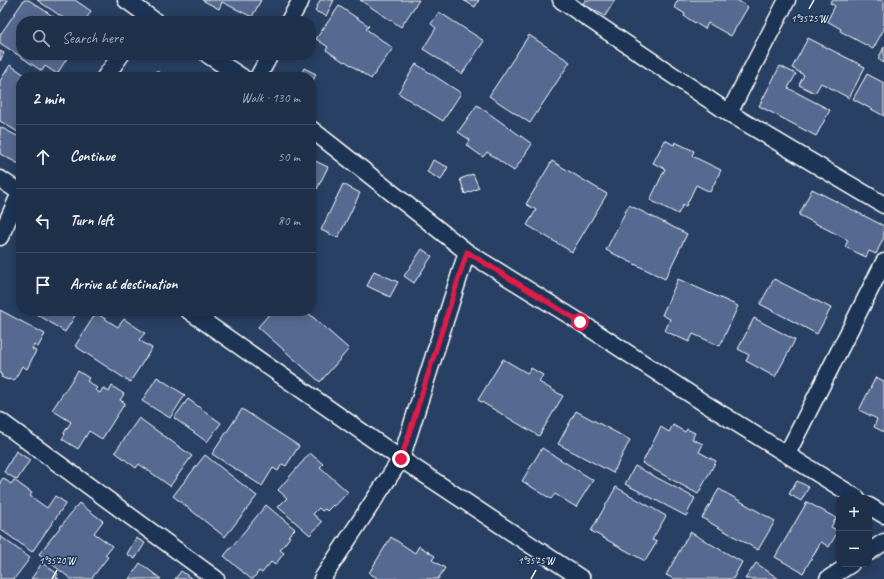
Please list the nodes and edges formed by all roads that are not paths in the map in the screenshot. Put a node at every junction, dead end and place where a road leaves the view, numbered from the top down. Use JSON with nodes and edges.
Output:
{"nodes":[{"id":1,"x":126,"y":0,"type":"edge"},
{"id":2,"x":301,"y":0,"type":"edge"},
{"id":3,"x":561,"y":0,"type":"edge"},
{"id":4,"x":787,"y":0,"type":"edge"},
{"id":5,"x":145,"y":16,"type":"edge"},
{"id":6,"x":292,"y":16,"type":"edge"},
{"id":7,"x":117,"y":60,"type":"edge"},
{"id":8,"x":216,"y":60,"type":"edge"},
{"id":9,"x":267,"y":60,"type":"edge"},
{"id":10,"x":109,"y":72,"type":"edge"},
{"id":11,"x":234,"y":72,"type":"edge"},
{"id":12,"x":261,"y":72,"type":"edge"},
{"id":13,"x":729,"y":113,"type":"junction"},
{"id":14,"x":316,"y":133,"type":"edge"},
{"id":15,"x":0,"y":179,"type":"edge"},
{"id":16,"x":16,"y":189,"type":"edge"},
{"id":17,"x":16,"y":202,"type":"edge"},
{"id":18,"x":884,"y":205,"type":"edge"},
{"id":19,"x":0,"y":236,"type":"edge"},
{"id":20,"x":467,"y":252,"type":"junction"},
{"id":21,"x":884,"y":262,"type":"edge"},
{"id":22,"x":196,"y":316,"type":"edge"},
{"id":23,"x":0,"y":421,"type":"edge"},
{"id":24,"x":787,"y":454,"type":"junction"},
{"id":25,"x":401,"y":459,"type":"junction"},
{"id":26,"x":852,"y":495,"type":"edge"},
{"id":27,"x":872,"y":508,"type":"edge"},
{"id":28,"x":884,"y":515,"type":"edge"},
{"id":29,"x":884,"y":542,"type":"edge"},
{"id":30,"x":872,"y":550,"type":"edge"},
{"id":31,"x":846,"y":567,"type":"edge"},
{"id":32,"x":216,"y":579,"type":"edge"},
{"id":33,"x":322,"y":579,"type":"edge"},
{"id":34,"x":582,"y":579,"type":"edge"},
{"id":35,"x":828,"y":579,"type":"edge"}],
"edges":[{"from":1,"to":5,"type":"street"},
{"from":2,"to":6,"type":"street"},
{"from":3,"to":13,"type":"street"},
{"from":4,"to":13,"type":"street"},
{"from":7,"to":10,"type":"street"},
{"from":8,"to":11,"type":"street"},
{"from":9,"to":12,"type":"street"},
{"from":13,"to":18,"type":"street"},
{"from":14,"to":20,"type":"street"},
{"from":15,"to":16,"type":"street"},
{"from":17,"to":19,"type":"street"},
{"from":20,"to":24,"type":"street"},
{"from":20,"to":25,"type":"street"},
{"from":21,"to":24,"type":"street"},
{"from":22,"to":25,"type":"street"},
{"from":23,"to":32,"type":"street"},
{"from":24,"to":26,"type":"street"},
{"from":25,"to":33,"type":"street"},
{"from":25,"to":34,"type":"street"},
{"from":27,"to":28,"type":"street"},
{"from":29,"to":30,"type":"street"},
{"from":31,"to":35,"type":"street"}]}
